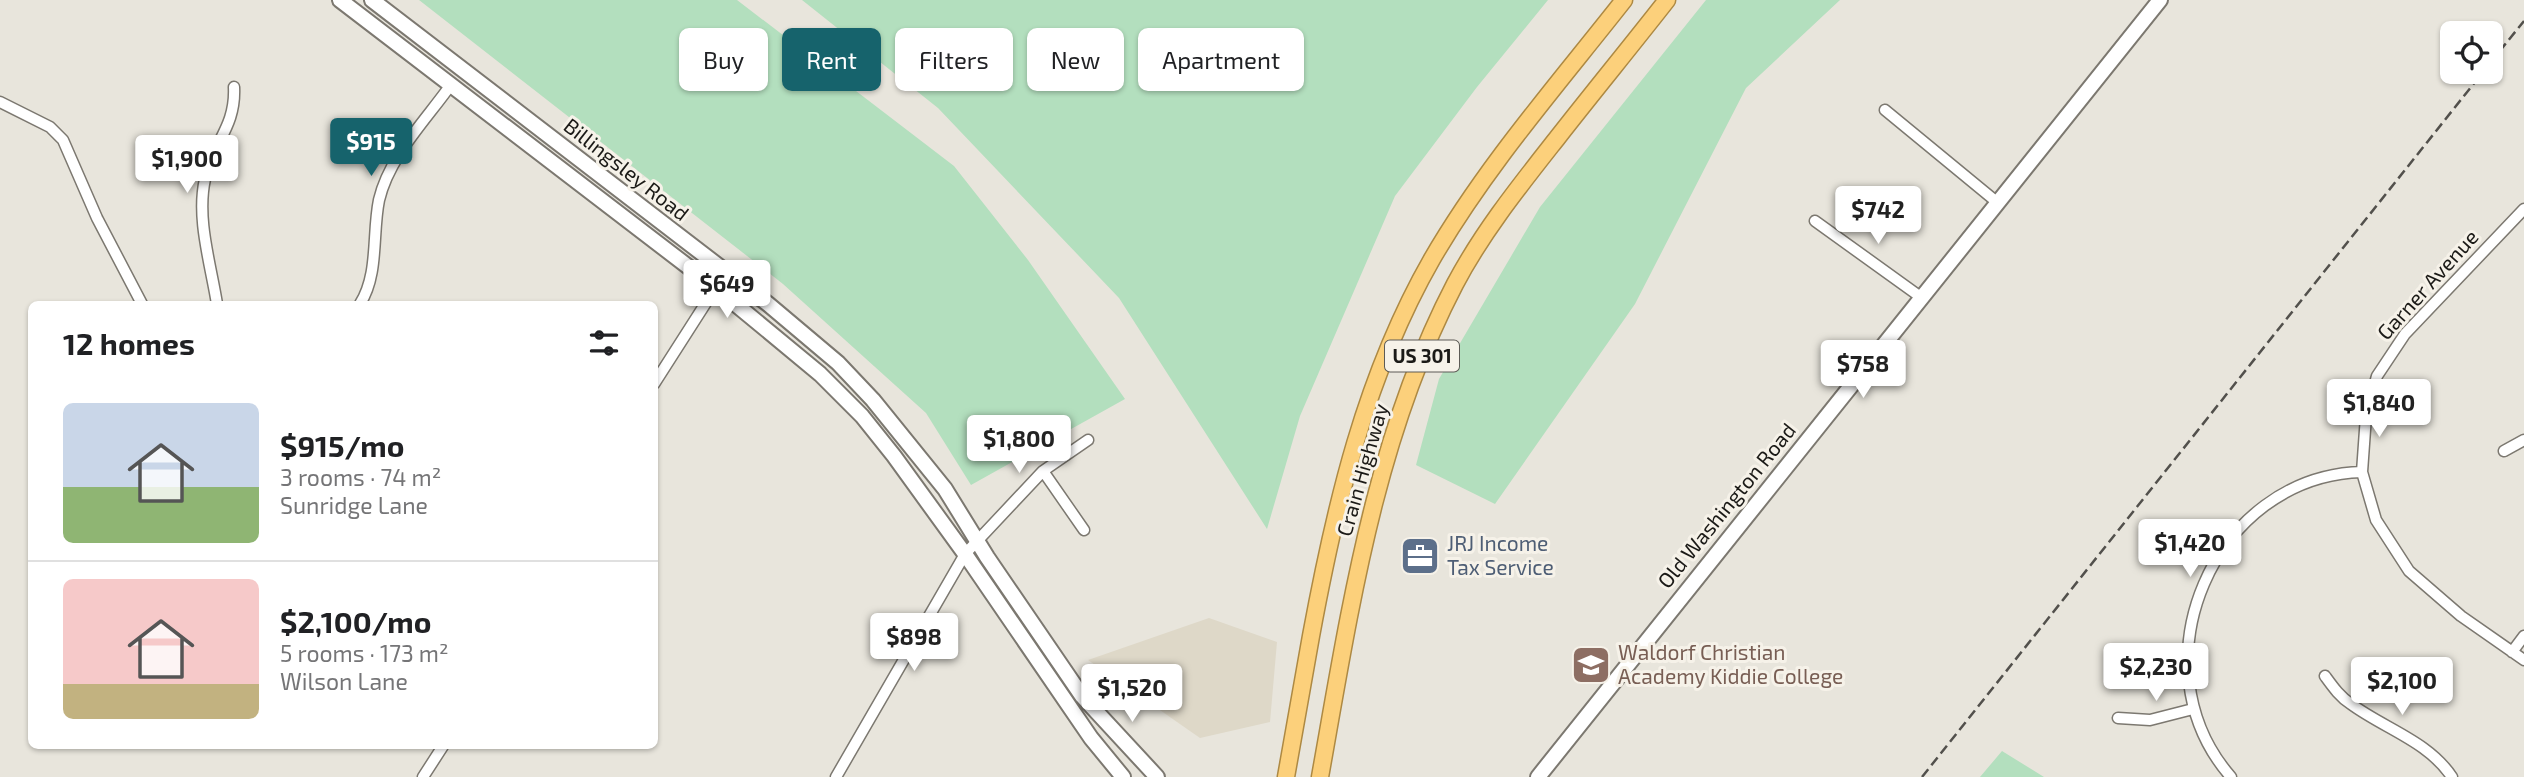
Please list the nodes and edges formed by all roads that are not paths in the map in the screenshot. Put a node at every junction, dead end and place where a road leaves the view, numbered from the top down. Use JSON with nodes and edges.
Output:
{"nodes":[{"id":1,"x":340,"y":0,"type":"edge"},
{"id":2,"x":372,"y":0,"type":"edge"},
{"id":3,"x":1625,"y":0,"type":"edge"},
{"id":4,"x":1667,"y":0,"type":"edge"},
{"id":5,"x":2160,"y":0,"type":"edge"},
{"id":6,"x":450,"y":86,"type":"junction"},
{"id":7,"x":234,"y":87,"type":"dead end"},
{"id":8,"x":0,"y":102,"type":"edge"},
{"id":9,"x":1885,"y":110,"type":"dead end"},
{"id":10,"x":1998,"y":203,"type":"junction"},
{"id":11,"x":2524,"y":209,"type":"edge"},
{"id":12,"x":1815,"y":221,"type":"dead end"},
{"id":13,"x":725,"y":273,"type":"junction"},
{"id":14,"x":716,"y":288,"type":"junction"},
{"id":15,"x":1922,"y":298,"type":"junction"},
{"id":16,"x":140,"y":301,"type":"edge"},
{"id":17,"x":217,"y":301,"type":"edge"},
{"id":18,"x":361,"y":301,"type":"edge"},
{"id":19,"x":658,"y":378,"type":"edge"},
{"id":20,"x":1088,"y":440,"type":"dead end"},
{"id":21,"x":2524,"y":440,"type":"edge"},
{"id":22,"x":2504,"y":451,"type":"dead end"},
{"id":23,"x":1043,"y":471,"type":"junction"},
{"id":24,"x":2362,"y":472,"type":"junction"},
{"id":25,"x":1084,"y":530,"type":"dead end"},
{"id":26,"x":976,"y":540,"type":"junction"},
{"id":27,"x":965,"y":554,"type":"junction"},
{"id":28,"x":2524,"y":636,"type":"edge"},
{"id":29,"x":2512,"y":652,"type":"junction"},
{"id":30,"x":2524,"y":660,"type":"edge"},
{"id":31,"x":2325,"y":676,"type":"dead end"},
{"id":32,"x":2193,"y":709,"type":"junction"},
{"id":33,"x":2118,"y":718,"type":"dead end"},
{"id":34,"x":441,"y":749,"type":"edge"},
{"id":35,"x":423,"y":777,"type":"edge"},
{"id":36,"x":836,"y":777,"type":"edge"},
{"id":37,"x":1123,"y":777,"type":"edge"},
{"id":38,"x":1157,"y":777,"type":"edge"},
{"id":39,"x":1284,"y":777,"type":"edge"},
{"id":40,"x":1320,"y":777,"type":"edge"},
{"id":41,"x":1538,"y":777,"type":"edge"},
{"id":42,"x":2231,"y":777,"type":"edge"},
{"id":43,"x":2452,"y":777,"type":"edge"}],
"edges":[{"from":1,"to":6,"type":"main road","name":"Billingsley Road"},
{"from":2,"to":13,"type":"main road","name":"Billingsley Road"},
{"from":3,"to":39,"type":"highway","name":"Crain Highway","number":"US 301"},
{"from":4,"to":40,"type":"highway","name":"Crain Highway","number":"US 301"},
{"from":5,"to":10,"type":"main road","name":"Old Washington Road"},
{"from":6,"to":14,"type":"main road","name":"Billingsley Road"},
{"from":6,"to":18,"type":"street"},
{"from":7,"to":17,"type":"street"},
{"from":8,"to":16,"type":"street"},
{"from":9,"to":10,"type":"street"},
{"from":10,"to":15,"type":"main road","name":"Old Washington Road"},
{"from":11,"to":24,"type":"street","name":"Garner Avenue"},
{"from":12,"to":15,"type":"street"},
{"from":13,"to":14,"type":"street"},
{"from":13,"to":26,"type":"main road","name":"Billingsley Road"},
{"from":14,"to":19,"type":"street"},
{"from":14,"to":27,"type":"main road","name":"Billingsley Road"},
{"from":15,"to":41,"type":"main road","name":"Old Washington Road"},
{"from":20,"to":23,"type":"street"},
{"from":21,"to":22,"type":"street"},
{"from":23,"to":25,"type":"street"},
{"from":23,"to":26,"type":"street"},
{"from":24,"to":29,"type":"street","name":"Garner Avenue"},
{"from":24,"to":32,"type":"street"},
{"from":26,"to":27,"type":"street"},
{"from":26,"to":38,"type":"main road","name":"Billingsley Road"},
{"from":27,"to":36,"type":"street"},
{"from":27,"to":37,"type":"main road","name":"Billingsley Road"},
{"from":28,"to":29,"type":"street"},
{"from":29,"to":30,"type":"street","name":"Garner Avenue"},
{"from":31,"to":43,"type":"street"},
{"from":32,"to":33,"type":"street"},
{"from":32,"to":42,"type":"street"},
{"from":34,"to":35,"type":"street"}]}
